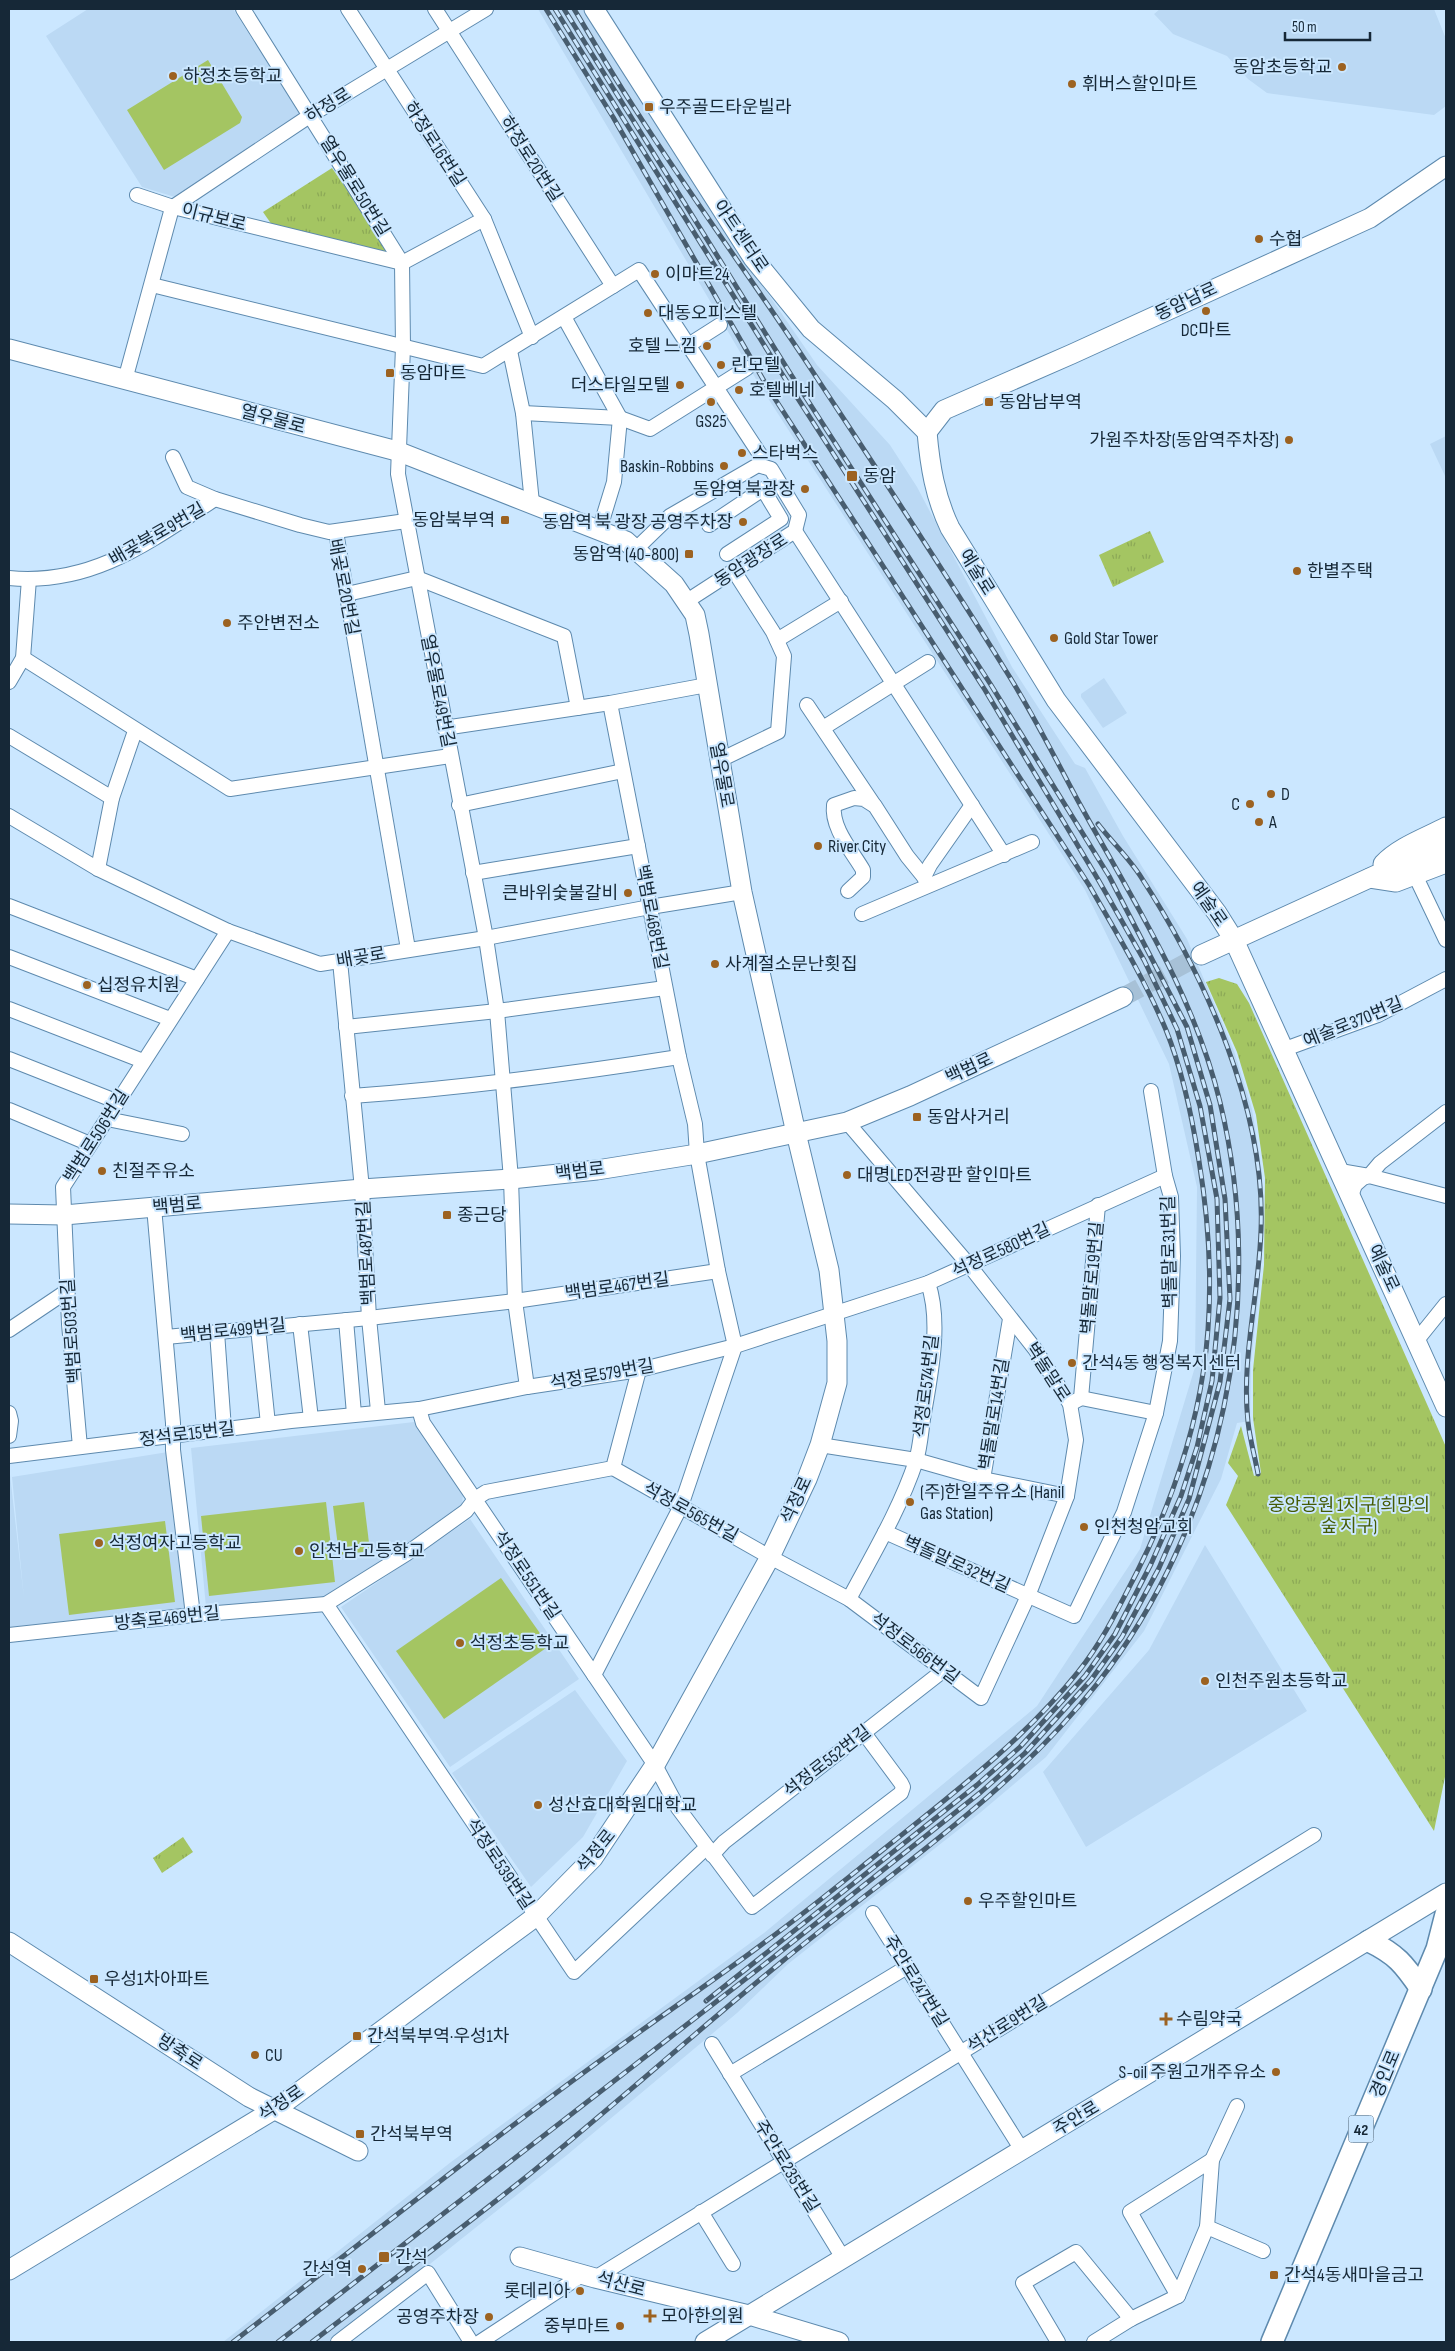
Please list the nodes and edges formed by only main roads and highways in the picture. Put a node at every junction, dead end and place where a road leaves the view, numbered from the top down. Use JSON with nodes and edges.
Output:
{"nodes":[{"id":1,"x":594,"y":9,"type":"edge"},
{"id":2,"x":1446,"y":166,"type":"edge"},
{"id":3,"x":9,"y":350,"type":"edge"},
{"id":4,"x":927,"y":432,"type":"junction"},
{"id":5,"x":1446,"y":828,"type":"edge"},
{"id":6,"x":1446,"y":843,"type":"edge"},
{"id":7,"x":1446,"y":863,"type":"edge"},
{"id":8,"x":1370,"y":878,"type":"junction"},
{"id":9,"x":1234,"y":940,"type":"junction"},
{"id":10,"x":1201,"y":955,"type":"tunnel mouth"},
{"id":11,"x":1123,"y":998,"type":"tunnel mouth"},
{"id":12,"x":796,"y":1133,"type":"junction"},
{"id":13,"x":9,"y":1214,"type":"edge"},
{"id":14,"x":1446,"y":1407,"type":"edge"},
{"id":15,"x":1446,"y":1893,"type":"edge"},
{"id":16,"x":1446,"y":1914,"type":"edge"},
{"id":17,"x":1369,"y":1941,"type":"junction"},
{"id":18,"x":9,"y":1942,"type":"edge"},
{"id":19,"x":1420,"y":1989,"type":"junction"},
{"id":20,"x":273,"y":2110,"type":"junction"},
{"id":21,"x":358,"y":2151,"type":"dead end"},
{"id":22,"x":520,"y":2256,"type":"dead end"},
{"id":23,"x":9,"y":2270,"type":"edge"},
{"id":24,"x":748,"y":2315,"type":"junction"},
{"id":25,"x":705,"y":2342,"type":"edge"},
{"id":26,"x":839,"y":2342,"type":"edge"},
{"id":27,"x":1272,"y":2342,"type":"edge"}],
"edges":[{"from":1,"to":4,"type":"main road","name":"아트센터로"},
{"from":2,"to":4,"type":"main road","name":"동암남로"},
{"from":3,"to":12,"type":"main road","name":"열우물로"},
{"from":4,"to":9,"type":"main road","name":"예술로"},
{"from":5,"to":8,"type":"main road"},
{"from":6,"to":8,"type":"main road"},
{"from":7,"to":8,"type":"main road"},
{"from":8,"to":9,"type":"main road"},
{"from":9,"to":10,"type":"main road"},
{"from":9,"to":14,"type":"main road","name":"예술로"},
{"from":11,"to":12,"type":"main road","name":"백범로"},
{"from":12,"to":13,"type":"main road","name":"백범로"},
{"from":12,"to":20,"type":"main road","name":"석정로"},
{"from":15,"to":17,"type":"main road","name":"주안로"},
{"from":16,"to":19,"type":"main road","name":"경인로","number":"42"},
{"from":17,"to":19,"type":"main road"},
{"from":17,"to":24,"type":"main road","name":"주안로"},
{"from":18,"to":20,"type":"main road","name":"방축로"},
{"from":19,"to":27,"type":"main road","name":"경인로","number":"42"},
{"from":20,"to":21,"type":"main road","name":"방축로"},
{"from":20,"to":23,"type":"main road","name":"석정로"},
{"from":22,"to":24,"type":"main road","name":"석산로"},
{"from":24,"to":25,"type":"main road","name":"주안로"},
{"from":24,"to":26,"type":"main road","name":"석산로"}]}
